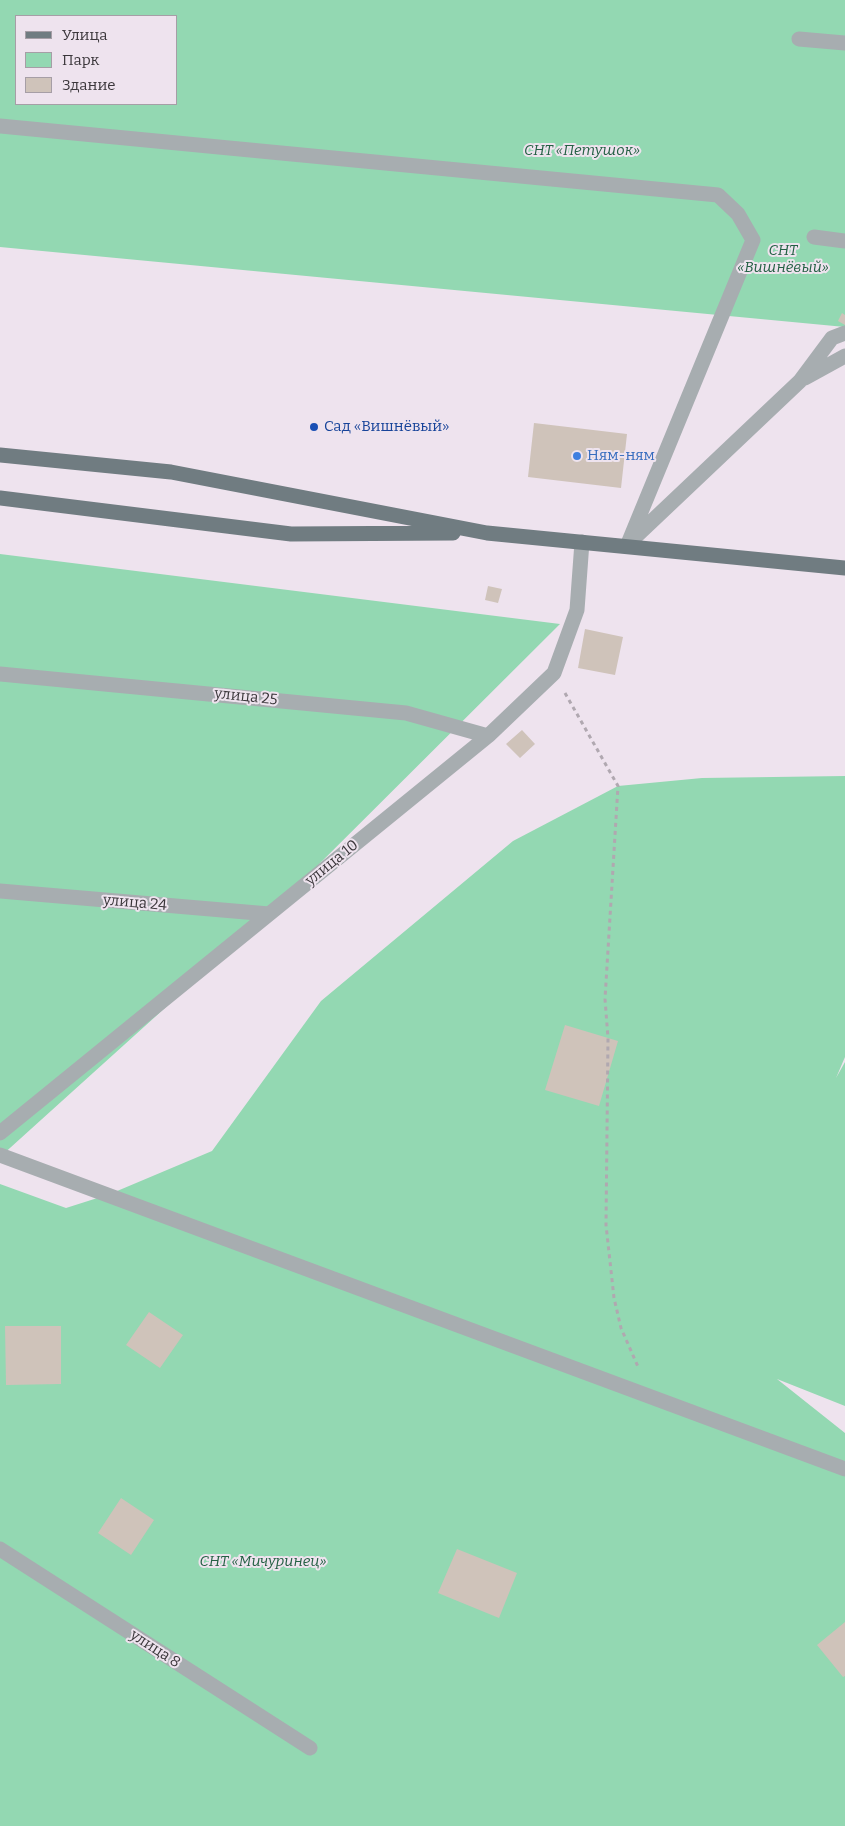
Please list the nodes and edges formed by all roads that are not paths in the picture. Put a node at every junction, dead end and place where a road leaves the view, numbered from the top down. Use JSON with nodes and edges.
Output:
{"nodes":[{"id":1,"x":799,"y":39,"type":"dead end"},
{"id":2,"x":845,"y":43,"type":"edge"},
{"id":3,"x":0,"y":126,"type":"edge"},
{"id":4,"x":814,"y":237,"type":"dead end"},
{"id":5,"x":845,"y":241,"type":"edge"},
{"id":6,"x":845,"y":333,"type":"edge"},
{"id":7,"x":845,"y":356,"type":"edge"},
{"id":8,"x":800,"y":381,"type":"junction"},
{"id":9,"x":0,"y":455,"type":"edge"},
{"id":10,"x":0,"y":498,"type":"edge"},
{"id":11,"x":487,"y":533,"type":"junction"},
{"id":12,"x":582,"y":542,"type":"junction"},
{"id":13,"x":627,"y":546,"type":"junction"},
{"id":14,"x":845,"y":568,"type":"edge"},
{"id":15,"x":0,"y":674,"type":"edge"},
{"id":16,"x":488,"y":736,"type":"junction"},
{"id":17,"x":0,"y":891,"type":"edge"},
{"id":18,"x":269,"y":914,"type":"junction"},
{"id":19,"x":0,"y":1133,"type":"edge"},
{"id":20,"x":0,"y":1156,"type":"edge"},
{"id":21,"x":845,"y":1469,"type":"edge"},
{"id":22,"x":0,"y":1549,"type":"edge"},
{"id":23,"x":310,"y":1748,"type":"dead end"}],
"edges":[{"from":1,"to":2,"type":"street"},
{"from":3,"to":13,"type":"street"},
{"from":4,"to":5,"type":"street"},
{"from":6,"to":8,"type":"street"},
{"from":7,"to":8,"type":"street"},
{"from":8,"to":13,"type":"street"},
{"from":9,"to":11,"type":"main road"},
{"from":10,"to":11,"type":"main road"},
{"from":11,"to":12,"type":"main road"},
{"from":12,"to":13,"type":"main road"},
{"from":12,"to":16,"type":"street","name":"улица 10"},
{"from":13,"to":14,"type":"main road"},
{"from":15,"to":16,"type":"street","name":"улица 25"},
{"from":16,"to":18,"type":"street","name":"улица 10"},
{"from":17,"to":18,"type":"street","name":"улица 24"},
{"from":18,"to":19,"type":"street","name":"улица 10"},
{"from":20,"to":21,"type":"street"},
{"from":22,"to":23,"type":"street","name":"улица 8"}]}
